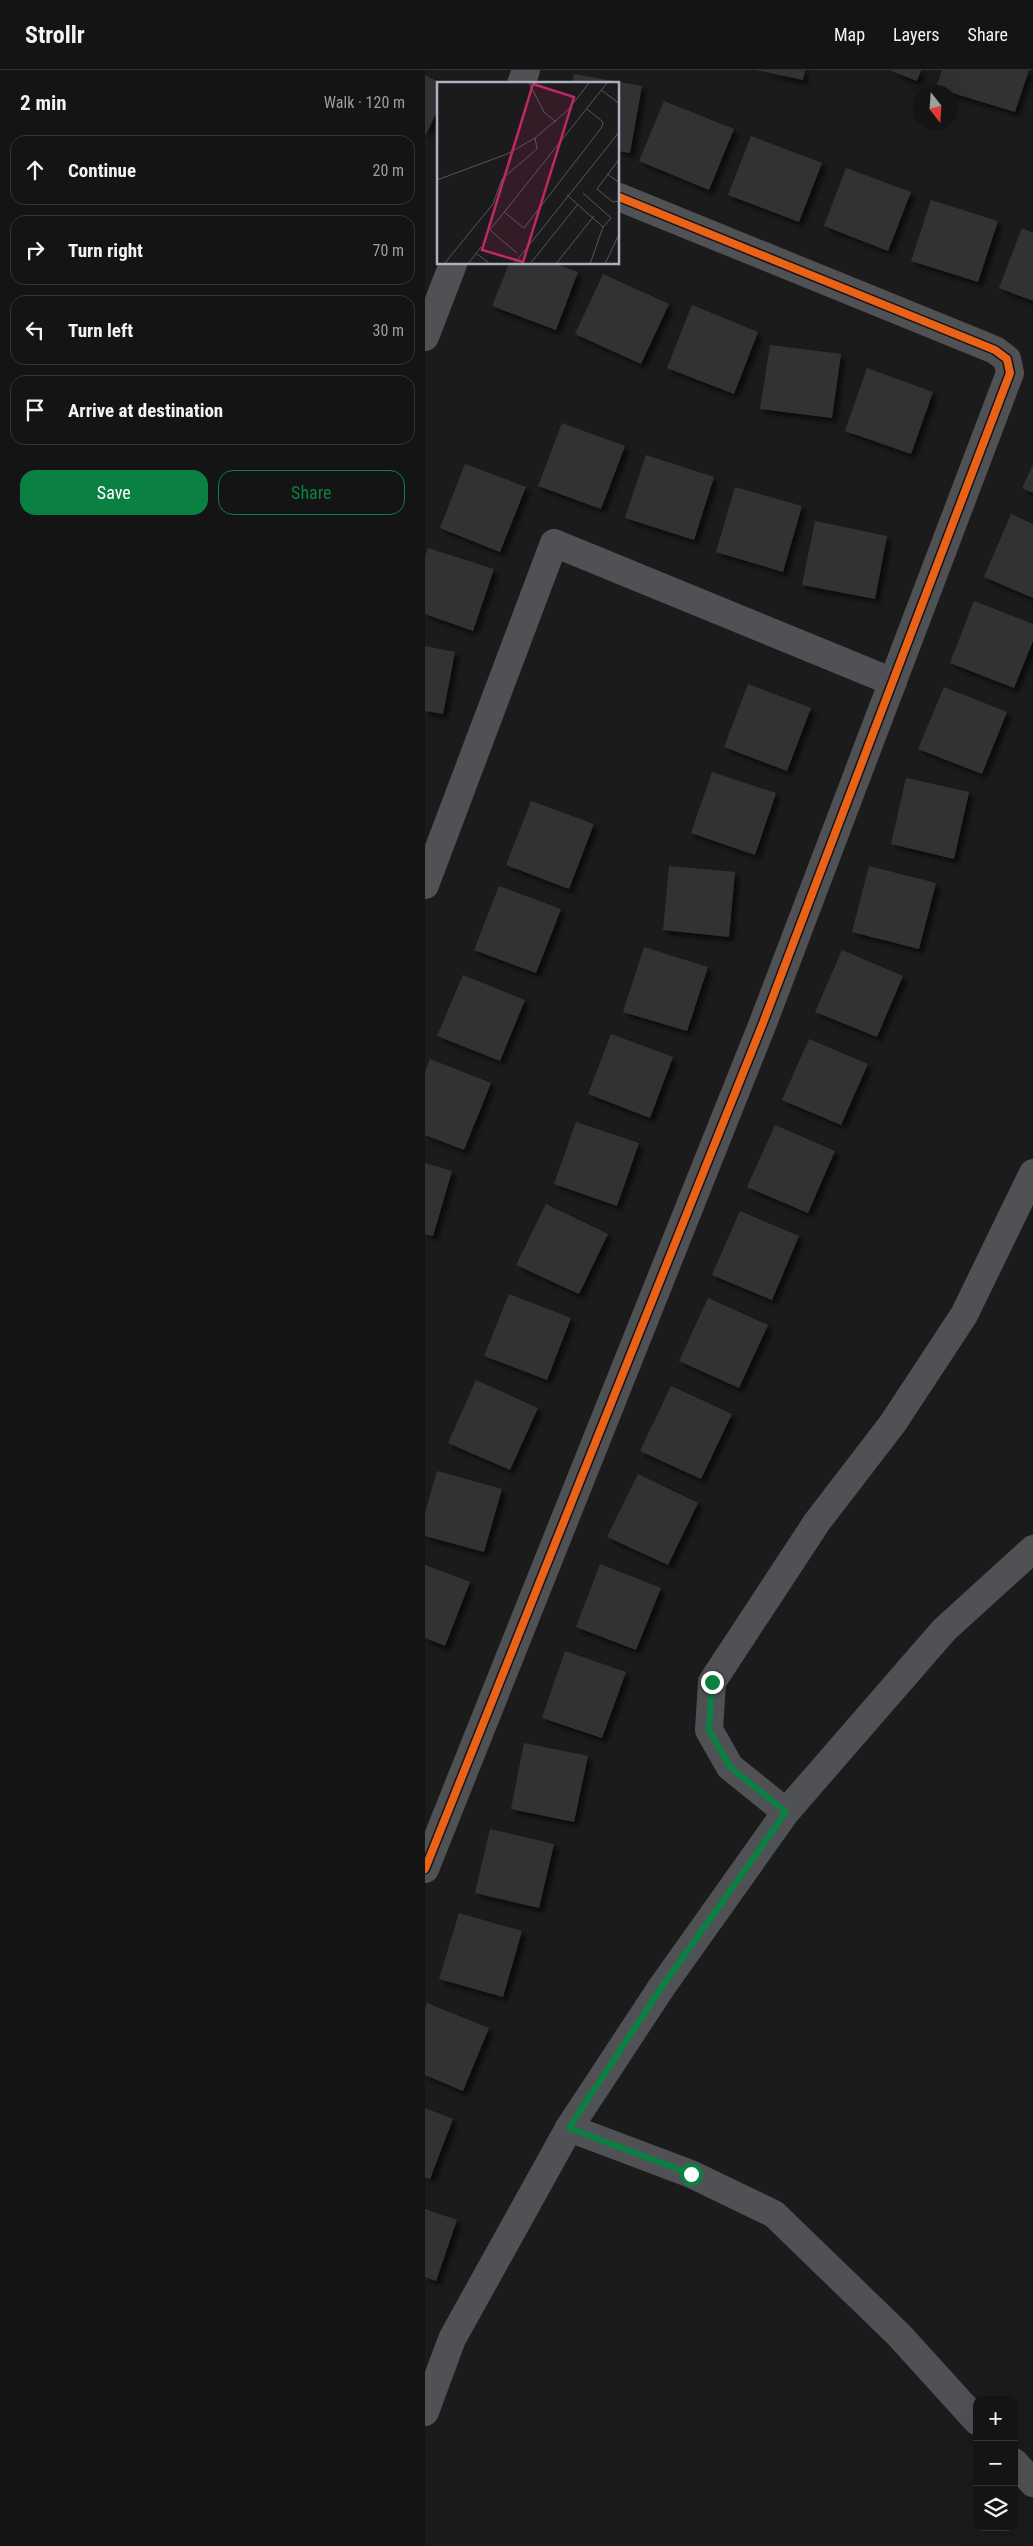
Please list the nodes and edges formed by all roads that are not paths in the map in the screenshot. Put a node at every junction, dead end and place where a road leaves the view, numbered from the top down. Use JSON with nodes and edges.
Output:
{"nodes":[{"id":1,"x":527,"y":70,"type":"edge"},
{"id":2,"x":522,"y":82,"type":"edge"},
{"id":3,"x":620,"y":197,"type":"edge"},
{"id":4,"x":453,"y":265,"type":"edge"},
{"id":5,"x":425,"y":337,"type":"edge"},
{"id":6,"x":893,"y":682,"type":"junction"},
{"id":7,"x":425,"y":885,"type":"edge"},
{"id":8,"x":1033,"y":1173,"type":"edge"},
{"id":9,"x":1033,"y":1549,"type":"edge"},
{"id":10,"x":786,"y":1812,"type":"junction"},
{"id":11,"x":425,"y":1869,"type":"edge"},
{"id":12,"x":569,"y":2128,"type":"junction"},
{"id":13,"x":425,"y":2412,"type":"edge"},
{"id":14,"x":973,"y":2417,"type":"edge"},
{"id":15,"x":1018,"y":2466,"type":"edge"},
{"id":16,"x":1033,"y":2483,"type":"edge"}],
"edges":[{"from":1,"to":2,"type":"street"},
{"from":3,"to":6,"type":"street"},
{"from":4,"to":5,"type":"street"},
{"from":6,"to":7,"type":"street"},
{"from":6,"to":11,"type":"street"},
{"from":8,"to":10,"type":"street"},
{"from":9,"to":10,"type":"street"},
{"from":10,"to":12,"type":"street"},
{"from":12,"to":13,"type":"street"},
{"from":12,"to":14,"type":"street"},
{"from":15,"to":16,"type":"street"}]}
